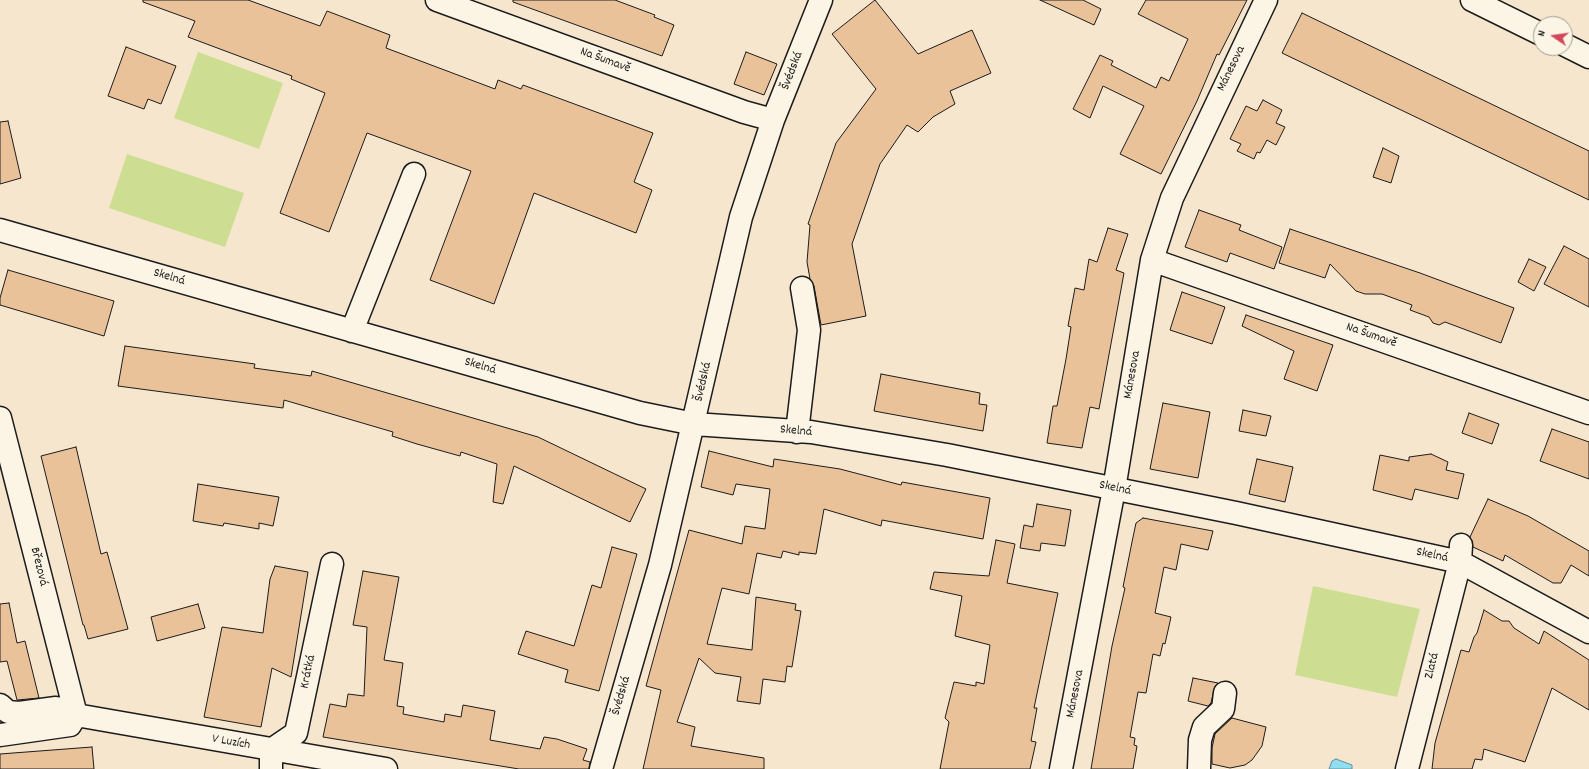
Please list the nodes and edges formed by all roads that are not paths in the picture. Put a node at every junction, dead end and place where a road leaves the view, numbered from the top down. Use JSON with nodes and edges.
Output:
{"nodes":[{"id":1,"x":437,"y":0,"type":"edge"},
{"id":2,"x":821,"y":0,"type":"edge"},
{"id":3,"x":1266,"y":0,"type":"edge"},
{"id":4,"x":1472,"y":0,"type":"edge"},
{"id":5,"x":1533,"y":30,"type":"edge"},
{"id":6,"x":1573,"y":49,"type":"edge"},
{"id":7,"x":1589,"y":57,"type":"edge"},
{"id":8,"x":774,"y":120,"type":"junction"},
{"id":9,"x":414,"y":174,"type":"dead end"},
{"id":10,"x":0,"y":230,"type":"edge"},
{"id":11,"x":1152,"y":260,"type":"junction"},
{"id":12,"x":802,"y":288,"type":"dead end"},
{"id":13,"x":352,"y":331,"type":"junction"},
{"id":14,"x":1589,"y":413,"type":"edge"},
{"id":15,"x":0,"y":418,"type":"edge"},
{"id":16,"x":694,"y":424,"type":"junction"},
{"id":17,"x":797,"y":432,"type":"junction"},
{"id":18,"x":1114,"y":489,"type":"junction"},
{"id":19,"x":1461,"y":554,"type":"junction"},
{"id":20,"x":332,"y":564,"type":"dead end"},
{"id":21,"x":1589,"y":632,"type":"edge"},
{"id":22,"x":1225,"y":693,"type":"dead end"},
{"id":23,"x":0,"y":705,"type":"edge"},
{"id":24,"x":76,"y":715,"type":"junction"},
{"id":25,"x":0,"y":735,"type":"edge"},
{"id":26,"x":271,"y":760,"type":"edge"},
{"id":27,"x":386,"y":769,"type":"edge"},
{"id":28,"x":601,"y":769,"type":"edge"},
{"id":29,"x":1062,"y":769,"type":"edge"},
{"id":30,"x":1199,"y":769,"type":"edge"},
{"id":31,"x":1407,"y":769,"type":"edge"}],
"edges":[{"from":1,"to":8,"type":"street","name":"Na Šumavě"},
{"from":2,"to":8,"type":"street","name":"Švédská"},
{"from":3,"to":11,"type":"street","name":"Mánesova"},
{"from":4,"to":5,"type":"street"},
{"from":6,"to":7,"type":"street"},
{"from":8,"to":16,"type":"street","name":"Švédská"},
{"from":9,"to":13,"type":"street"},
{"from":10,"to":13,"type":"street","name":"Skelná"},
{"from":11,"to":14,"type":"street","name":"Na Šumavě"},
{"from":11,"to":18,"type":"street","name":"Mánesova"},
{"from":12,"to":17,"type":"street"},
{"from":13,"to":16,"type":"street","name":"Skelná"},
{"from":15,"to":24,"type":"street","name":"Březová"},
{"from":16,"to":17,"type":"street","name":"Skelná"},
{"from":16,"to":28,"type":"street","name":"Švédská"},
{"from":17,"to":18,"type":"street","name":"Skelná"},
{"from":18,"to":19,"type":"street","name":"Skelná"},
{"from":18,"to":29,"type":"street","name":"Mánesova"},
{"from":19,"to":21,"type":"street","name":"Skelná"},
{"from":19,"to":31,"type":"street","name":"Zlatá"},
{"from":20,"to":26,"type":"street","name":"Krátká"},
{"from":22,"to":30,"type":"street"},
{"from":23,"to":24,"type":"street","name":"V Luzích"},
{"from":24,"to":25,"type":"street"},
{"from":24,"to":26,"type":"street","name":"V Luzích"},
{"from":26,"to":27,"type":"street","name":"V Luzích"}]}
